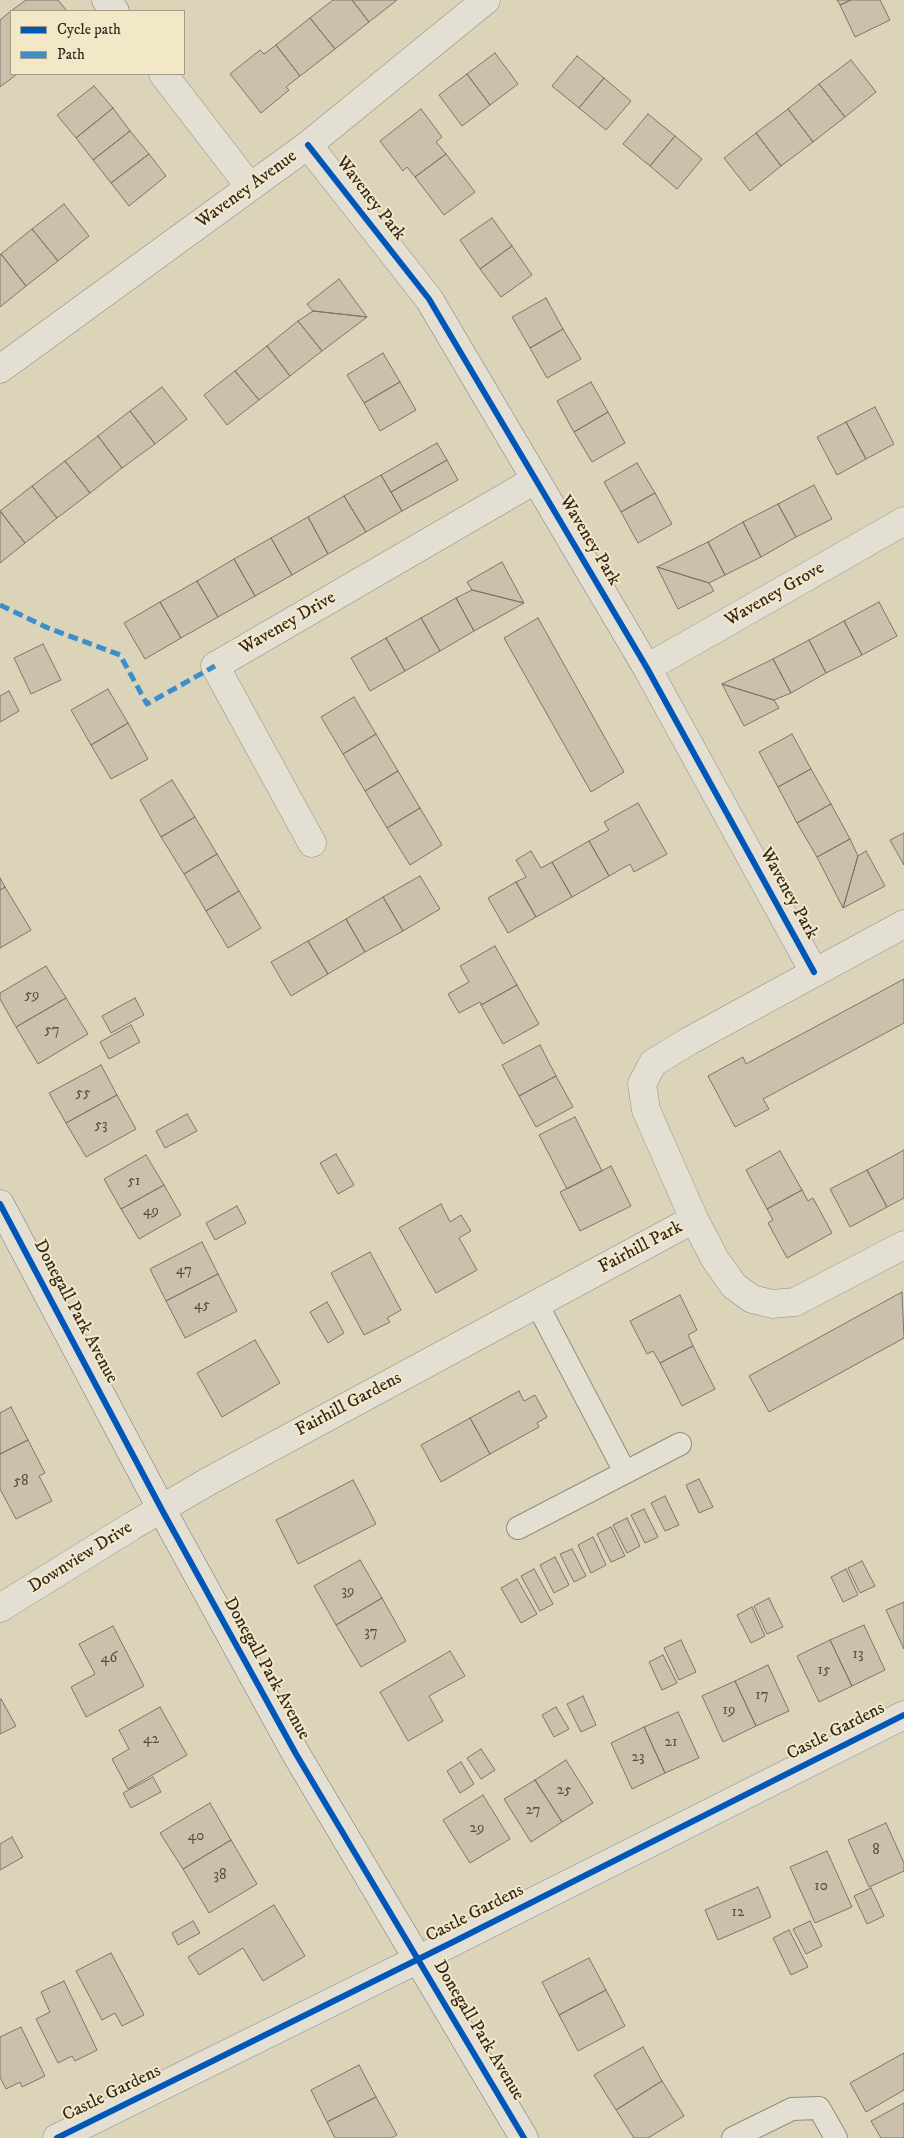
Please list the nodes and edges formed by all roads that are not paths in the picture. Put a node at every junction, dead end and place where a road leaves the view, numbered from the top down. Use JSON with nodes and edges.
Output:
{"nodes":[{"id":1,"x":106,"y":0,"type":"edge"},
{"id":2,"x":486,"y":0,"type":"edge"},
{"id":3,"x":114,"y":10,"type":"edge"},
{"id":4,"x":164,"y":75,"type":"edge"},
{"id":5,"x":308,"y":145,"type":"junction"},
{"id":6,"x":250,"y":187,"type":"junction"},
{"id":7,"x":0,"y":369,"type":"edge"},
{"id":8,"x":535,"y":480,"type":"junction"},
{"id":9,"x":904,"y":521,"type":"edge"},
{"id":10,"x":646,"y":668,"type":"junction"},
{"id":11,"x":312,"y":843,"type":"dead end"},
{"id":12,"x":904,"y":924,"type":"edge"},
{"id":13,"x":814,"y":972,"type":"junction"},
{"id":14,"x":0,"y":1204,"type":"edge"},
{"id":15,"x":694,"y":1218,"type":"junction"},
{"id":16,"x":904,"y":1245,"type":"edge"},
{"id":17,"x":536,"y":1304,"type":"junction"},
{"id":18,"x":680,"y":1444,"type":"dead end"},
{"id":19,"x":625,"y":1472,"type":"junction"},
{"id":20,"x":162,"y":1510,"type":"junction"},
{"id":21,"x":518,"y":1528,"type":"dead end"},
{"id":22,"x":0,"y":1608,"type":"edge"},
{"id":23,"x":904,"y":1715,"type":"edge"},
{"id":24,"x":418,"y":1959,"type":"junction"},
{"id":25,"x":57,"y":2138,"type":"edge"},
{"id":26,"x":524,"y":2138,"type":"edge"},
{"id":27,"x":733,"y":2138,"type":"edge"},
{"id":28,"x":836,"y":2138,"type":"edge"}],
"edges":[{"from":1,"to":3,"type":"street"},
{"from":2,"to":5,"type":"street","name":"Waveney Avenue"},
{"from":4,"to":6,"type":"street"},
{"from":5,"to":6,"type":"street","name":"Waveney Avenue"},
{"from":5,"to":8,"type":"street","name":"Waveney Park"},
{"from":6,"to":7,"type":"street","name":"Waveney Avenue"},
{"from":8,"to":10,"type":"street","name":"Waveney Park"},
{"from":8,"to":11,"type":"street","name":"Waveney Drive"},
{"from":9,"to":10,"type":"street","name":"Waveney Grove"},
{"from":10,"to":13,"type":"street","name":"Waveney Park"},
{"from":12,"to":13,"type":"street"},
{"from":13,"to":15,"type":"street"},
{"from":14,"to":20,"type":"street","name":"Donegall Park Avenue"},
{"from":15,"to":16,"type":"street","name":"Fairhill Park"},
{"from":15,"to":17,"type":"street","name":"Fairhill Park"},
{"from":17,"to":19,"type":"lane"},
{"from":17,"to":20,"type":"street","name":"Fairhill Gardens"},
{"from":18,"to":19,"type":"lane"},
{"from":19,"to":21,"type":"lane"},
{"from":20,"to":22,"type":"street","name":"Downview Drive"},
{"from":20,"to":24,"type":"street","name":"Donegall Park Avenue"},
{"from":23,"to":24,"type":"street","name":"Castle Gardens"},
{"from":24,"to":25,"type":"street","name":"Castle Gardens"},
{"from":24,"to":26,"type":"street","name":"Donegall Park Avenue"},
{"from":27,"to":28,"type":"lane"}]}
